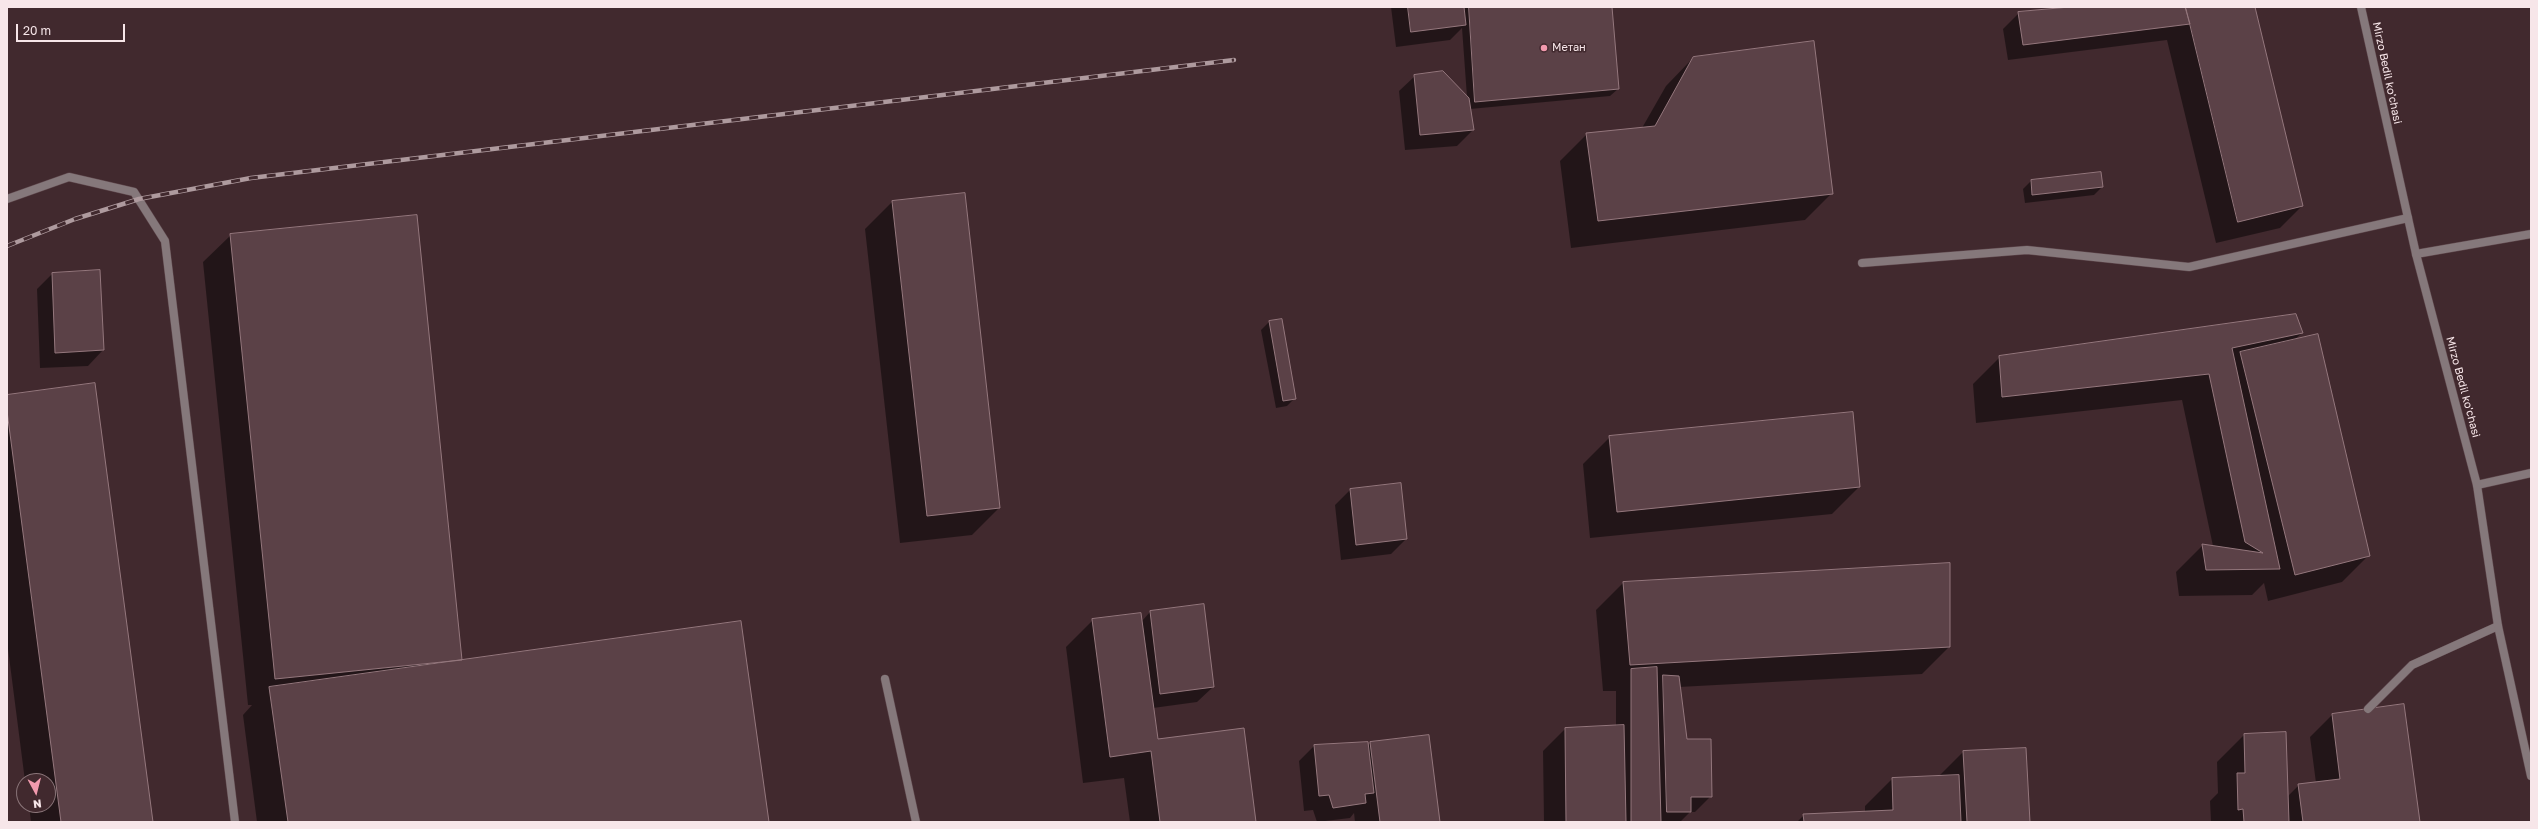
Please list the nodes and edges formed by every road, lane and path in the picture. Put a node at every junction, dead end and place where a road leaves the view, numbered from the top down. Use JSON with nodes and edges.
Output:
{"nodes":[{"id":1,"x":2361,"y":7,"type":"edge"},
{"id":2,"x":7,"y":199,"type":"edge"},
{"id":3,"x":2408,"y":218,"type":"junction"},
{"id":4,"x":2531,"y":234,"type":"edge"},
{"id":5,"x":2416,"y":254,"type":"junction"},
{"id":6,"x":1862,"y":263,"type":"dead end"},
{"id":7,"x":2531,"y":473,"type":"edge"},
{"id":8,"x":2477,"y":485,"type":"junction"},
{"id":9,"x":2498,"y":626,"type":"junction"},
{"id":10,"x":885,"y":679,"type":"dead end"},
{"id":11,"x":2368,"y":709,"type":"dead end"},
{"id":12,"x":2531,"y":776,"type":"edge"},
{"id":13,"x":235,"y":822,"type":"edge"},
{"id":14,"x":916,"y":822,"type":"edge"}],
"edges":[{"from":1,"to":3,"type":"street","name":"Mirzo Bedil ko'chasi"},
{"from":2,"to":13,"type":"street"},
{"from":3,"to":5,"type":"street","name":"Mirzo Bedil ko'chasi"},
{"from":3,"to":6,"type":"street"},
{"from":4,"to":5,"type":"street"},
{"from":5,"to":8,"type":"street","name":"Mirzo Bedil ko'chasi"},
{"from":7,"to":8,"type":"street"},
{"from":8,"to":9,"type":"street","name":"Mirzo Bedil ko'chasi"},
{"from":9,"to":11,"type":"street"},
{"from":9,"to":12,"type":"street","name":"Mirzo Bedil ko'chasi"},
{"from":10,"to":14,"type":"street"}]}
